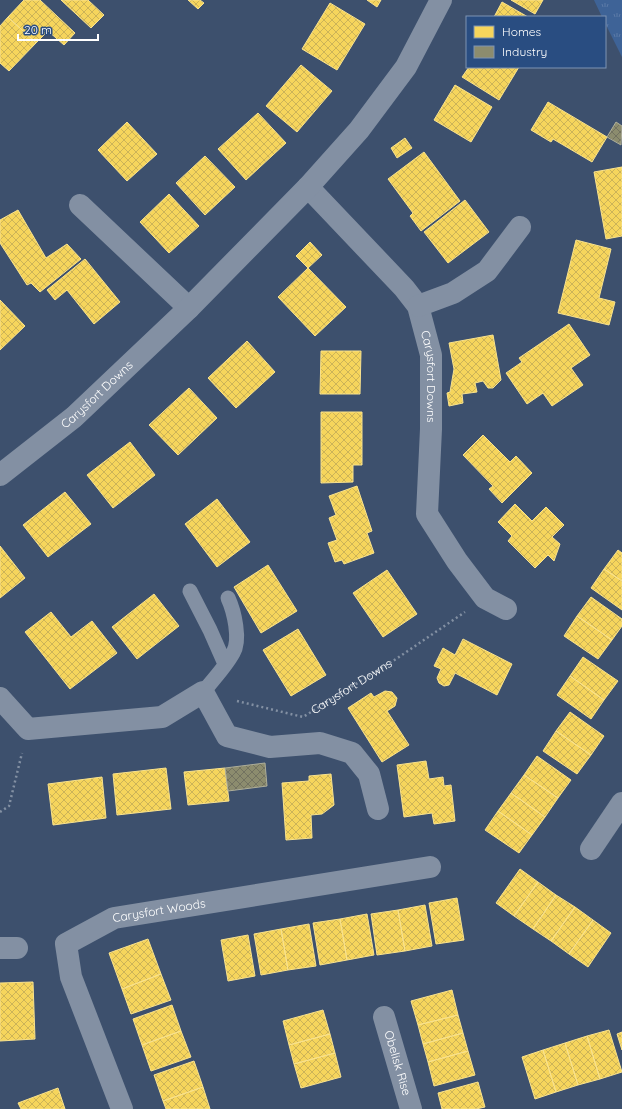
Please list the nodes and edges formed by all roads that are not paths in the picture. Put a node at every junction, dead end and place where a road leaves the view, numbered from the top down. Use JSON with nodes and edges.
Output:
{"nodes":[{"id":1,"x":441,"y":0,"type":"edge"},
{"id":2,"x":308,"y":187,"type":"junction"},
{"id":3,"x":80,"y":205,"type":"dead end"},
{"id":4,"x":520,"y":227,"type":"dead end"},
{"id":5,"x":418,"y":306,"type":"junction"},
{"id":6,"x":189,"y":308,"type":"junction"},
{"id":7,"x":0,"y":475,"type":"edge"},
{"id":8,"x":190,"y":591,"type":"dead end"},
{"id":9,"x":228,"y":598,"type":"dead end"},
{"id":10,"x":506,"y":609,"type":"dead end"},
{"id":11,"x":225,"y":664,"type":"junction"},
{"id":12,"x":203,"y":692,"type":"junction"},
{"id":13,"x":0,"y":698,"type":"edge"},
{"id":14,"x":622,"y":803,"type":"edge"},
{"id":15,"x":378,"y":809,"type":"dead end"},
{"id":16,"x":591,"y":849,"type":"dead end"},
{"id":17,"x":430,"y":867,"type":"dead end"},
{"id":18,"x":384,"y":1017,"type":"dead end"},
{"id":19,"x":122,"y":1109,"type":"edge"},
{"id":20,"x":411,"y":1109,"type":"edge"}],
"edges":[{"from":1,"to":2,"type":"street","name":"Carysfort Downs"},
{"from":2,"to":5,"type":"street","name":"Carysfort Downs"},
{"from":2,"to":6,"type":"street","name":"Carysfort Downs"},
{"from":3,"to":6,"type":"street"},
{"from":4,"to":5,"type":"street"},
{"from":5,"to":10,"type":"street","name":"Carysfort Downs"},
{"from":6,"to":7,"type":"street","name":"Carysfort Downs"},
{"from":8,"to":11,"type":"lane"},
{"from":9,"to":11,"type":"lane"},
{"from":11,"to":12,"type":"lane"},
{"from":12,"to":13,"type":"street"},
{"from":12,"to":15,"type":"street"},
{"from":14,"to":16,"type":"street"},
{"from":17,"to":19,"type":"street","name":"Carysfort Woods"},
{"from":18,"to":20,"type":"street","name":"Obelisk Rise"}]}
